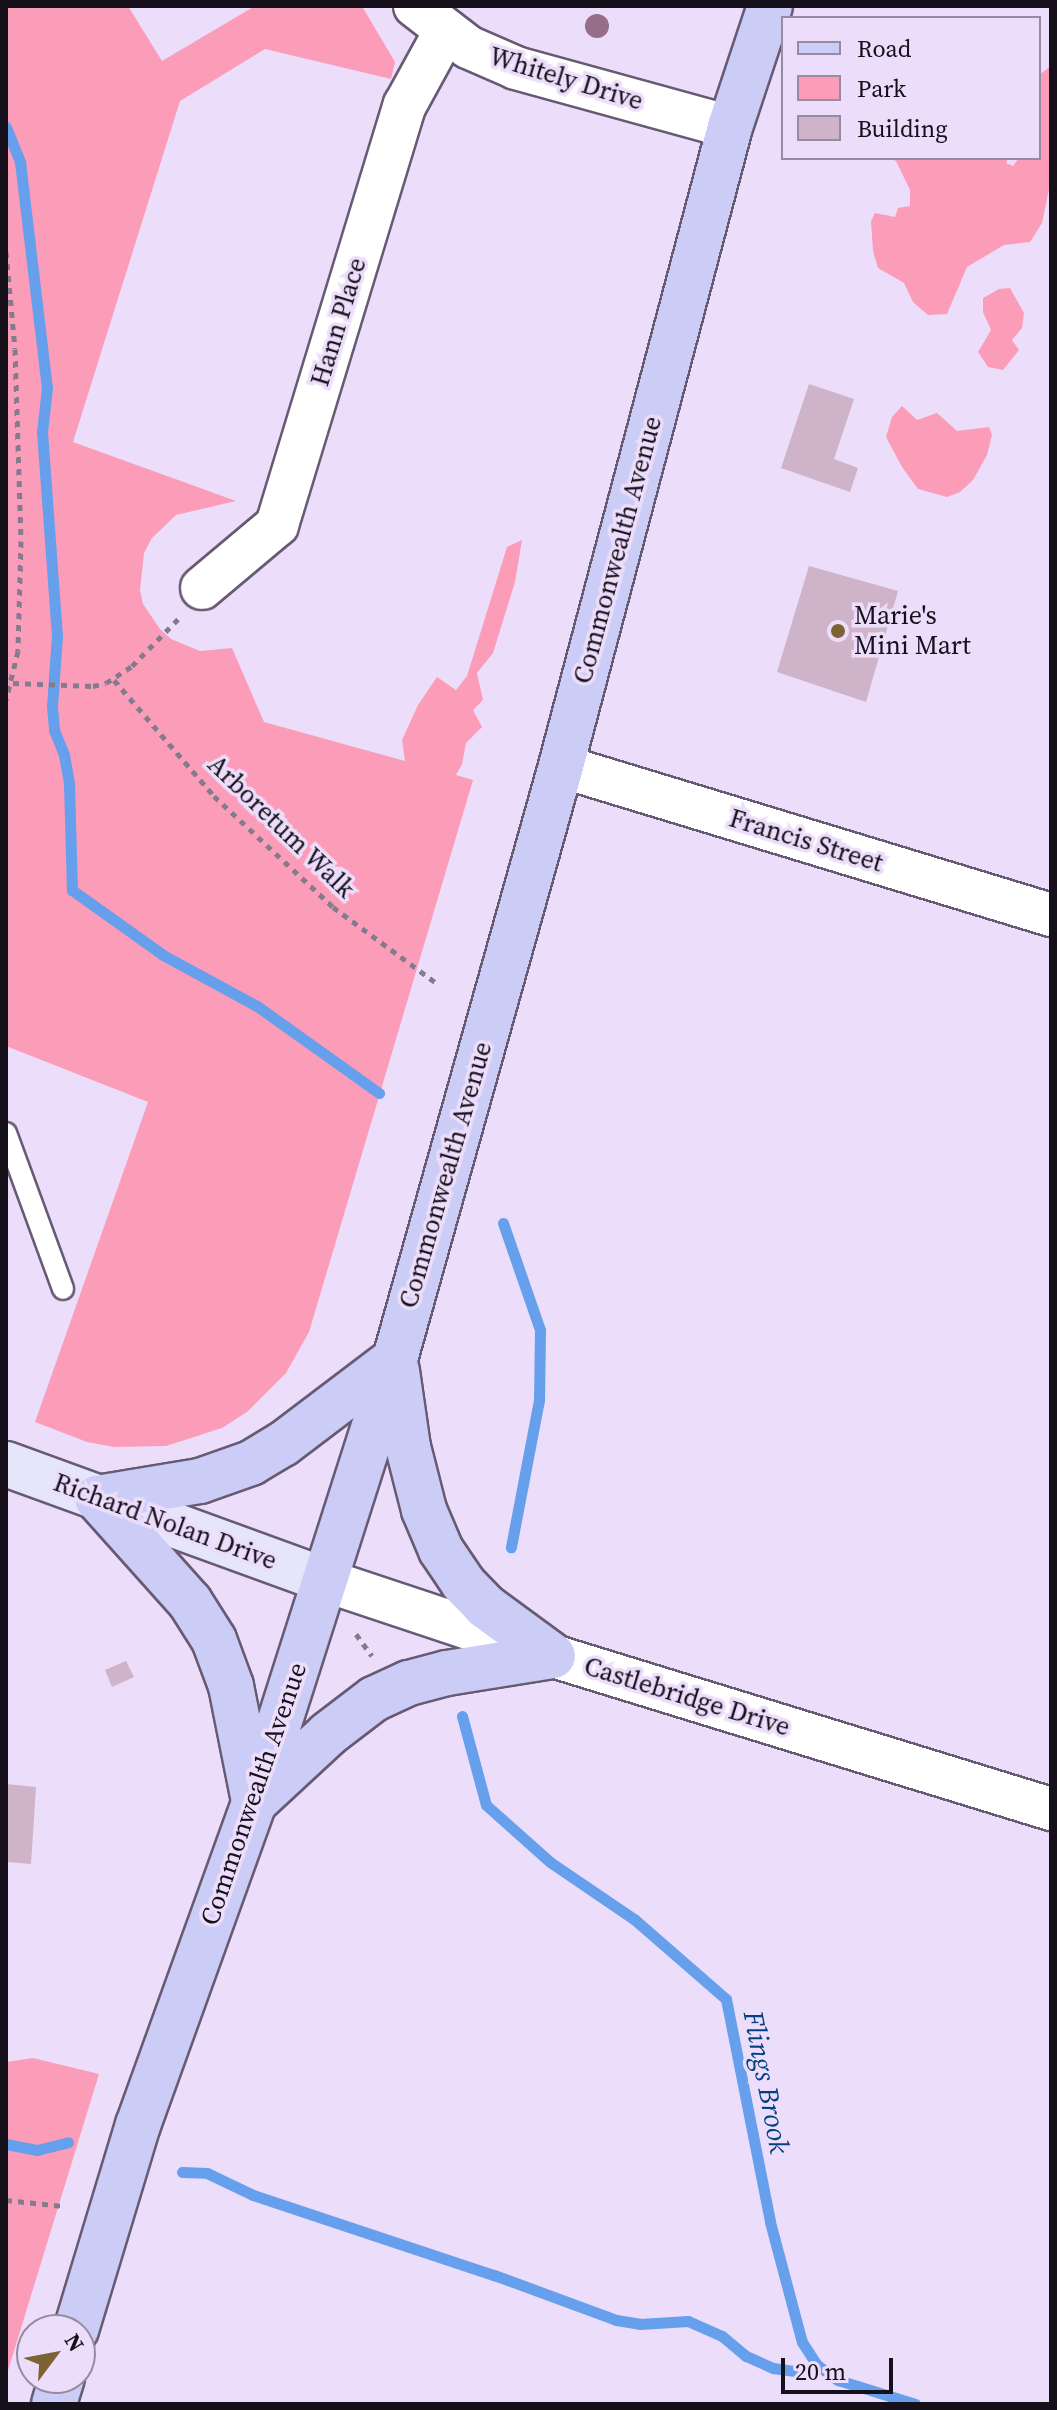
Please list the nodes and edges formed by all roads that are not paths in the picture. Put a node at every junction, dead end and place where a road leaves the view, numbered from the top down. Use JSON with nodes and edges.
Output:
{"nodes":[{"id":1,"x":770,"y":6,"type":"edge"},
{"id":2,"x":430,"y":19,"type":"edge"},
{"id":3,"x":730,"y":127,"type":"junction"},
{"id":4,"x":202,"y":588,"type":"road end"},
{"id":5,"x":561,"y":766,"type":"junction"},
{"id":6,"x":1051,"y":915,"type":"edge"},
{"id":7,"x":6,"y":1133,"type":"edge"},
{"id":8,"x":63,"y":1289,"type":"dead end"},
{"id":9,"x":395,"y":1359,"type":"junction"},
{"id":10,"x":6,"y":1464,"type":"edge"},
{"id":11,"x":97,"y":1498,"type":"junction"},
{"id":12,"x":324,"y":1580,"type":"junction"},
{"id":13,"x":553,"y":1656,"type":"junction"},
{"id":14,"x":254,"y":1802,"type":"junction"},
{"id":15,"x":1051,"y":1809,"type":"edge"},
{"id":16,"x":81,"y":2314,"type":"edge"}],
"edges":[{"from":1,"to":3,"type":"main road","name":"Commonwealth Avenue"},
{"from":2,"to":3,"type":"street","name":"Whitely Drive"},
{"from":2,"to":4,"type":"street","name":"Hann Place"},
{"from":3,"to":5,"type":"main road","name":"Commonwealth Avenue"},
{"from":5,"to":6,"type":"street","name":"Francis Street"},
{"from":5,"to":9,"type":"main road","name":"Commonwealth Avenue"},
{"from":7,"to":8,"type":"lane"},
{"from":9,"to":11,"type":"main road"},
{"from":9,"to":12,"type":"main road","name":"Commonwealth Avenue"},
{"from":9,"to":13,"type":"main road"},
{"from":10,"to":11,"type":"main road","name":"Richard Nolan Drive"},
{"from":11,"to":12,"type":"main road","name":"Richard Nolan Drive"},
{"from":11,"to":14,"type":"main road"},
{"from":12,"to":13,"type":"street","name":"Castlebridge Drive"},
{"from":12,"to":14,"type":"main road","name":"Commonwealth Avenue"},
{"from":13,"to":14,"type":"main road"},
{"from":13,"to":15,"type":"street","name":"Castlebridge Drive"},
{"from":14,"to":16,"type":"main road","name":"Commonwealth Avenue"}]}
